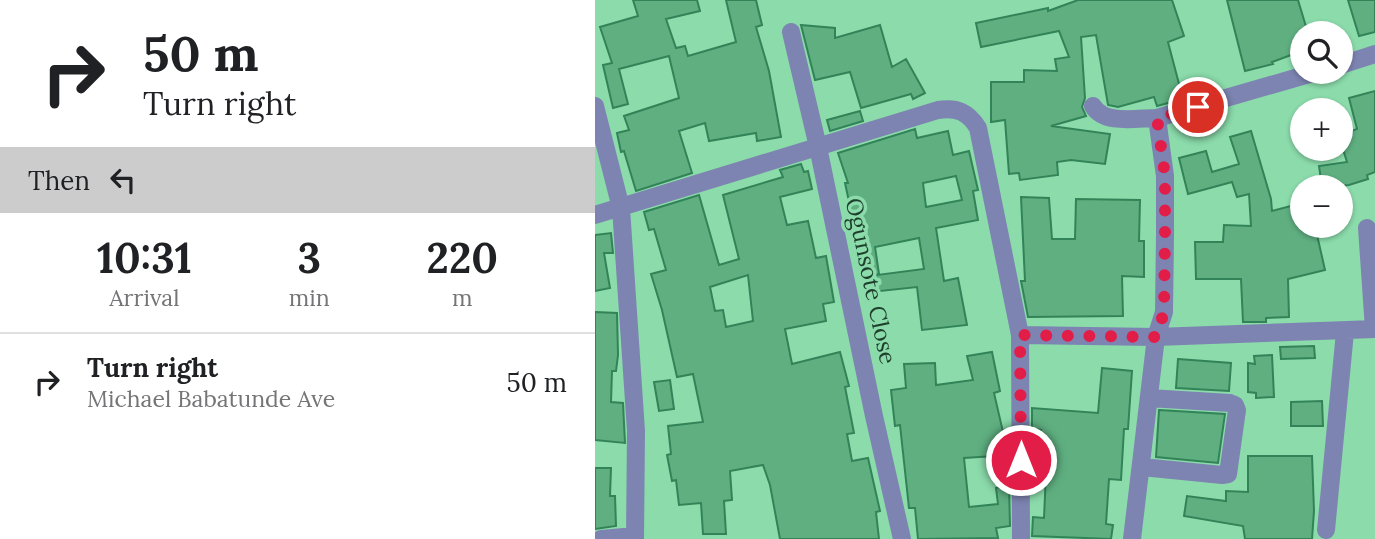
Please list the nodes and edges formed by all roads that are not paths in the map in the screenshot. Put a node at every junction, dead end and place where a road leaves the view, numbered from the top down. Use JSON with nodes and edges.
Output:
{"nodes":[{"id":1,"x":791,"y":32,"type":"dead end"},
{"id":2,"x":1375,"y":54,"type":"edge"},
{"id":3,"x":1353,"y":61,"type":"edge"},
{"id":4,"x":1290,"y":80,"type":"edge"},
{"id":5,"x":595,"y":106,"type":"edge"},
{"id":6,"x":1093,"y":106,"type":"dead end"},
{"id":7,"x":1157,"y":118,"type":"junction"},
{"id":8,"x":818,"y":147,"type":"junction"},
{"id":9,"x":621,"y":208,"type":"junction"},
{"id":10,"x":595,"y":215,"type":"edge"},
{"id":11,"x":1367,"y":228,"type":"dead end"},
{"id":12,"x":1374,"y":329,"type":"edge"},
{"id":13,"x":1345,"y":332,"type":"junction"},
{"id":14,"x":1020,"y":335,"type":"junction"},
{"id":15,"x":1156,"y":337,"type":"junction"},
{"id":16,"x":1149,"y":398,"type":"junction"},
{"id":17,"x":1142,"y":467,"type":"junction"},
{"id":18,"x":1326,"y":530,"type":"dead end"},
{"id":19,"x":635,"y":538,"type":"edge"},
{"id":20,"x":601,"y":539,"type":"edge"},
{"id":21,"x":902,"y":539,"type":"edge"},
{"id":22,"x":1021,"y":539,"type":"edge"},
{"id":23,"x":1132,"y":539,"type":"edge"}],
"edges":[{"from":1,"to":8,"type":"street","name":"Ogunsote Close"},
{"from":2,"to":3,"type":"street"},
{"from":4,"to":7,"type":"street"},
{"from":5,"to":9,"type":"street"},
{"from":6,"to":7,"type":"street"},
{"from":7,"to":15,"type":"street"},
{"from":8,"to":9,"type":"street"},
{"from":8,"to":14,"type":"street"},
{"from":8,"to":21,"type":"street","name":"Ogunsote Close"},
{"from":9,"to":10,"type":"street"},
{"from":9,"to":19,"type":"street"},
{"from":11,"to":12,"type":"street"},
{"from":12,"to":13,"type":"street"},
{"from":13,"to":15,"type":"street"},
{"from":13,"to":18,"type":"street"},
{"from":14,"to":15,"type":"street"},
{"from":14,"to":22,"type":"street"},
{"from":15,"to":16,"type":"street"},
{"from":16,"to":17,"type":"street"},
{"from":16,"to":17,"type":"street"},
{"from":17,"to":23,"type":"street"},
{"from":19,"to":20,"type":"street"}]}
